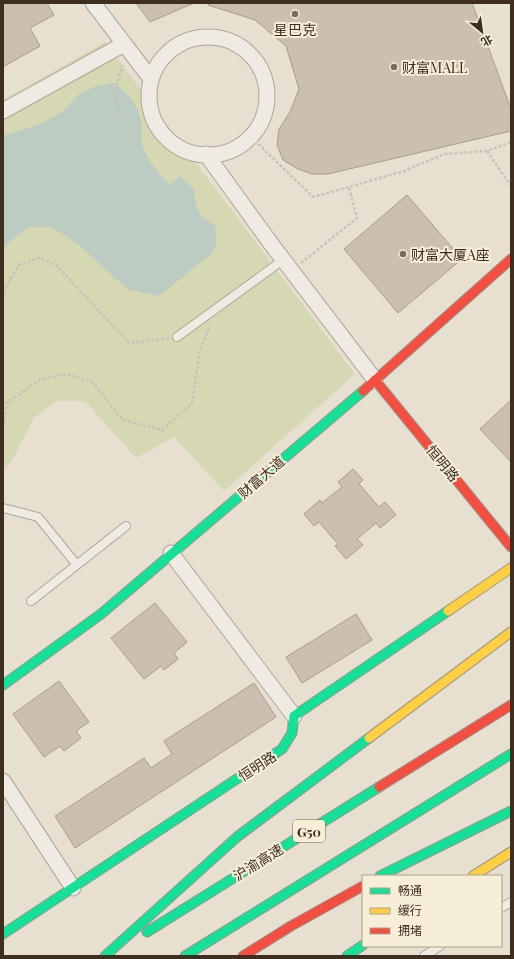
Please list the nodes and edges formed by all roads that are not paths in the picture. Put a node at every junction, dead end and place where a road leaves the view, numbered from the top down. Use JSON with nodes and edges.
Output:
{"nodes":[{"id":1,"x":95,"y":5,"type":"edge"},
{"id":2,"x":124,"y":44,"type":"junction"},
{"id":3,"x":152,"y":79,"type":"junction"},
{"id":4,"x":3,"y":110,"type":"edge"},
{"id":5,"x":206,"y":154,"type":"junction"},
{"id":6,"x":511,"y":259,"type":"edge"},
{"id":7,"x":287,"y":265,"type":"junction"},
{"id":8,"x":177,"y":337,"type":"road end"},
{"id":9,"x":375,"y":380,"type":"junction"},
{"id":10,"x":3,"y":508,"type":"edge"},
{"id":11,"x":126,"y":526,"type":"dead end"},
{"id":12,"x":511,"y":547,"type":"edge"},
{"id":13,"x":171,"y":553,"type":"junction"},
{"id":14,"x":77,"y":565,"type":"junction"},
{"id":15,"x":511,"y":568,"type":"edge"},
{"id":16,"x":31,"y":601,"type":"dead end"},
{"id":17,"x":511,"y":632,"type":"edge"},
{"id":18,"x":3,"y":685,"type":"edge"},
{"id":19,"x":511,"y":706,"type":"edge"},
{"id":20,"x":294,"y":716,"type":"junction"},
{"id":21,"x":511,"y":754,"type":"edge"},
{"id":22,"x":3,"y":781,"type":"edge"},
{"id":23,"x":511,"y":811,"type":"edge"},
{"id":24,"x":511,"y":852,"type":"edge"},
{"id":25,"x":382,"y":875,"type":"edge"},
{"id":26,"x":475,"y":875,"type":"edge"},
{"id":27,"x":362,"y":887,"type":"edge"},
{"id":28,"x":72,"y":888,"type":"junction"},
{"id":29,"x":511,"y":902,"type":"edge"},
{"id":30,"x":502,"y":907,"type":"edge"},
{"id":31,"x":3,"y":934,"type":"edge"},
{"id":32,"x":362,"y":947,"type":"edge"},
{"id":33,"x":438,"y":947,"type":"edge"},
{"id":34,"x":350,"y":955,"type":"edge"},
{"id":35,"x":105,"y":956,"type":"edge"},
{"id":36,"x":108,"y":956,"type":"edge"},
{"id":37,"x":185,"y":956,"type":"edge"},
{"id":38,"x":243,"y":956,"type":"edge"},
{"id":39,"x":424,"y":956,"type":"edge"}],
"edges":[{"from":1,"to":2,"type":"street"},
{"from":2,"to":3,"type":"street"},
{"from":2,"to":4,"type":"street"},
{"from":3,"to":5,"type":"street"},
{"from":3,"to":5,"type":"street"},
{"from":5,"to":7,"type":"street"},
{"from":6,"to":9,"type":"main road","name":"财富大道"},
{"from":7,"to":8,"type":"lane"},
{"from":7,"to":9,"type":"street"},
{"from":9,"to":12,"type":"main road","name":"恒明路"},
{"from":9,"to":13,"type":"main road","name":"财富大道"},
{"from":10,"to":14,"type":"lane"},
{"from":11,"to":14,"type":"lane"},
{"from":13,"to":18,"type":"main road","name":"财富大道"},
{"from":13,"to":20,"type":"street"},
{"from":14,"to":16,"type":"lane"},
{"from":15,"to":20,"type":"main road"},
{"from":17,"to":35,"type":"main road"},
{"from":19,"to":36,"type":"main road","name":"沪渝高速","number":"G50"},
{"from":20,"to":28,"type":"main road","name":"恒明路"},
{"from":21,"to":37,"type":"main road"},
{"from":22,"to":28,"type":"street"},
{"from":23,"to":25,"type":"main road"},
{"from":24,"to":26,"type":"main road"},
{"from":27,"to":38,"type":"main road"},
{"from":28,"to":31,"type":"main road","name":"恒明路"},
{"from":29,"to":30,"type":"lane"},
{"from":32,"to":34,"type":"main road"},
{"from":33,"to":39,"type":"lane"}]}
